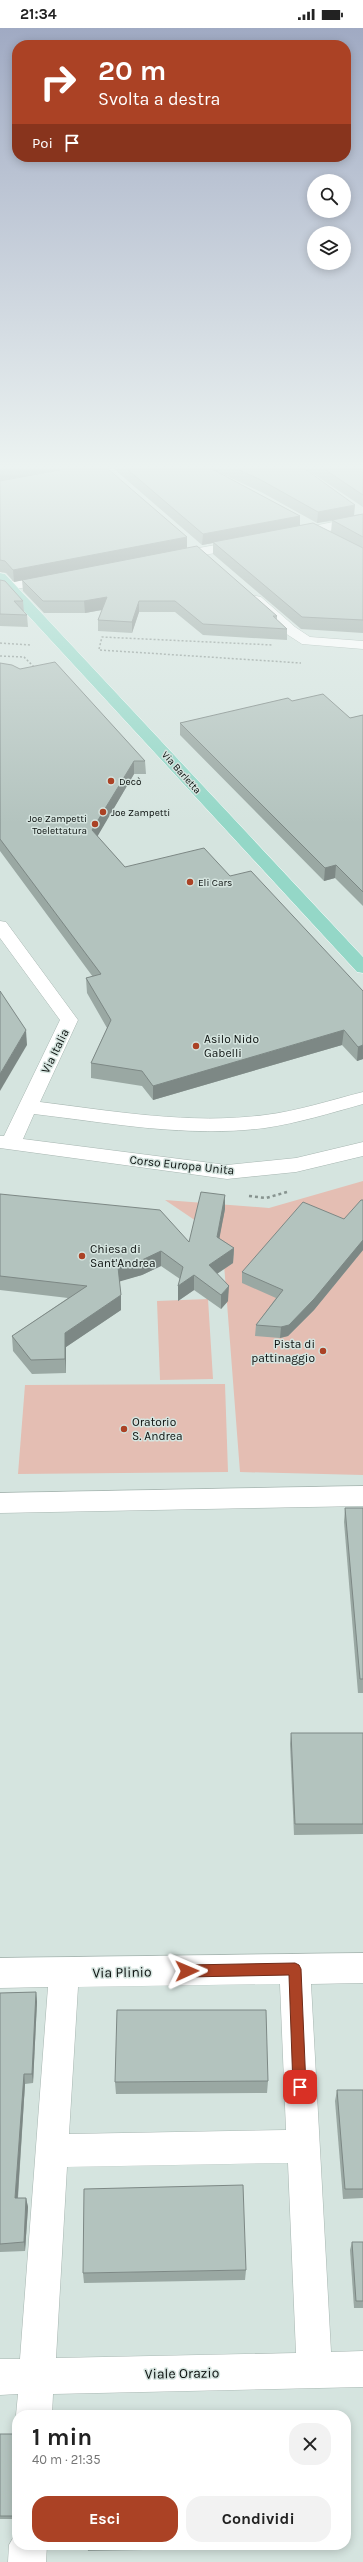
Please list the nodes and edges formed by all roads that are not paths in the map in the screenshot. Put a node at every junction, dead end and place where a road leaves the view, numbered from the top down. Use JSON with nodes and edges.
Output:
{"nodes":[{"id":1,"x":5,"y":588,"type":"edge"},
{"id":2,"x":248,"y":593,"type":"edge"},
{"id":3,"x":363,"y":645,"type":"edge"},
{"id":4,"x":0,"y":926,"type":"edge"},
{"id":5,"x":363,"y":968,"type":"edge"},
{"id":6,"x":363,"y":1098,"type":"edge"},
{"id":7,"x":27,"y":1107,"type":"junction"},
{"id":8,"x":5,"y":1143,"type":"edge"},
{"id":9,"x":363,"y":1149,"type":"edge"},
{"id":10,"x":363,"y":1496,"type":"edge"},
{"id":11,"x":0,"y":1502,"type":"edge"},
{"id":12,"x":363,"y":1968,"type":"edge"},
{"id":13,"x":295,"y":1969,"type":"junction"},
{"id":14,"x":64,"y":1972,"type":"junction"},
{"id":15,"x":0,"y":1974,"type":"edge"},
{"id":16,"x":302,"y":2146,"type":"junction"},
{"id":17,"x":52,"y":2151,"type":"junction"},
{"id":18,"x":363,"y":2369,"type":"edge"},
{"id":19,"x":314,"y":2370,"type":"junction"},
{"id":20,"x":36,"y":2376,"type":"junction"},
{"id":21,"x":0,"y":2377,"type":"edge"},
{"id":22,"x":34,"y":2410,"type":"edge"},
{"id":23,"x":28,"y":2550,"type":"edge"},
{"id":24,"x":28,"y":2562,"type":"edge"}],
"edges":[{"from":1,"to":5,"type":"main road","name":"Via Barletta"},
{"from":2,"to":3,"type":"street"},
{"from":4,"to":7,"type":"street","name":"Via Italia"},
{"from":6,"to":7,"type":"street"},
{"from":7,"to":8,"type":"street","name":"Via Italia"},
{"from":8,"to":9,"type":"street","name":"Corso Europa Unita"},
{"from":10,"to":11,"type":"street"},
{"from":12,"to":13,"type":"street","name":"Via Plinio"},
{"from":13,"to":14,"type":"street","name":"Via Plinio"},
{"from":13,"to":16,"type":"street"},
{"from":14,"to":15,"type":"street","name":"Via Plinio"},
{"from":14,"to":17,"type":"street"},
{"from":16,"to":17,"type":"street"},
{"from":16,"to":19,"type":"street"},
{"from":17,"to":20,"type":"street"},
{"from":18,"to":19,"type":"street","name":"Viale Orazio"},
{"from":19,"to":20,"type":"street","name":"Viale Orazio"},
{"from":20,"to":21,"type":"street","name":"Viale Orazio"},
{"from":20,"to":22,"type":"street"},
{"from":23,"to":24,"type":"street"}]}
